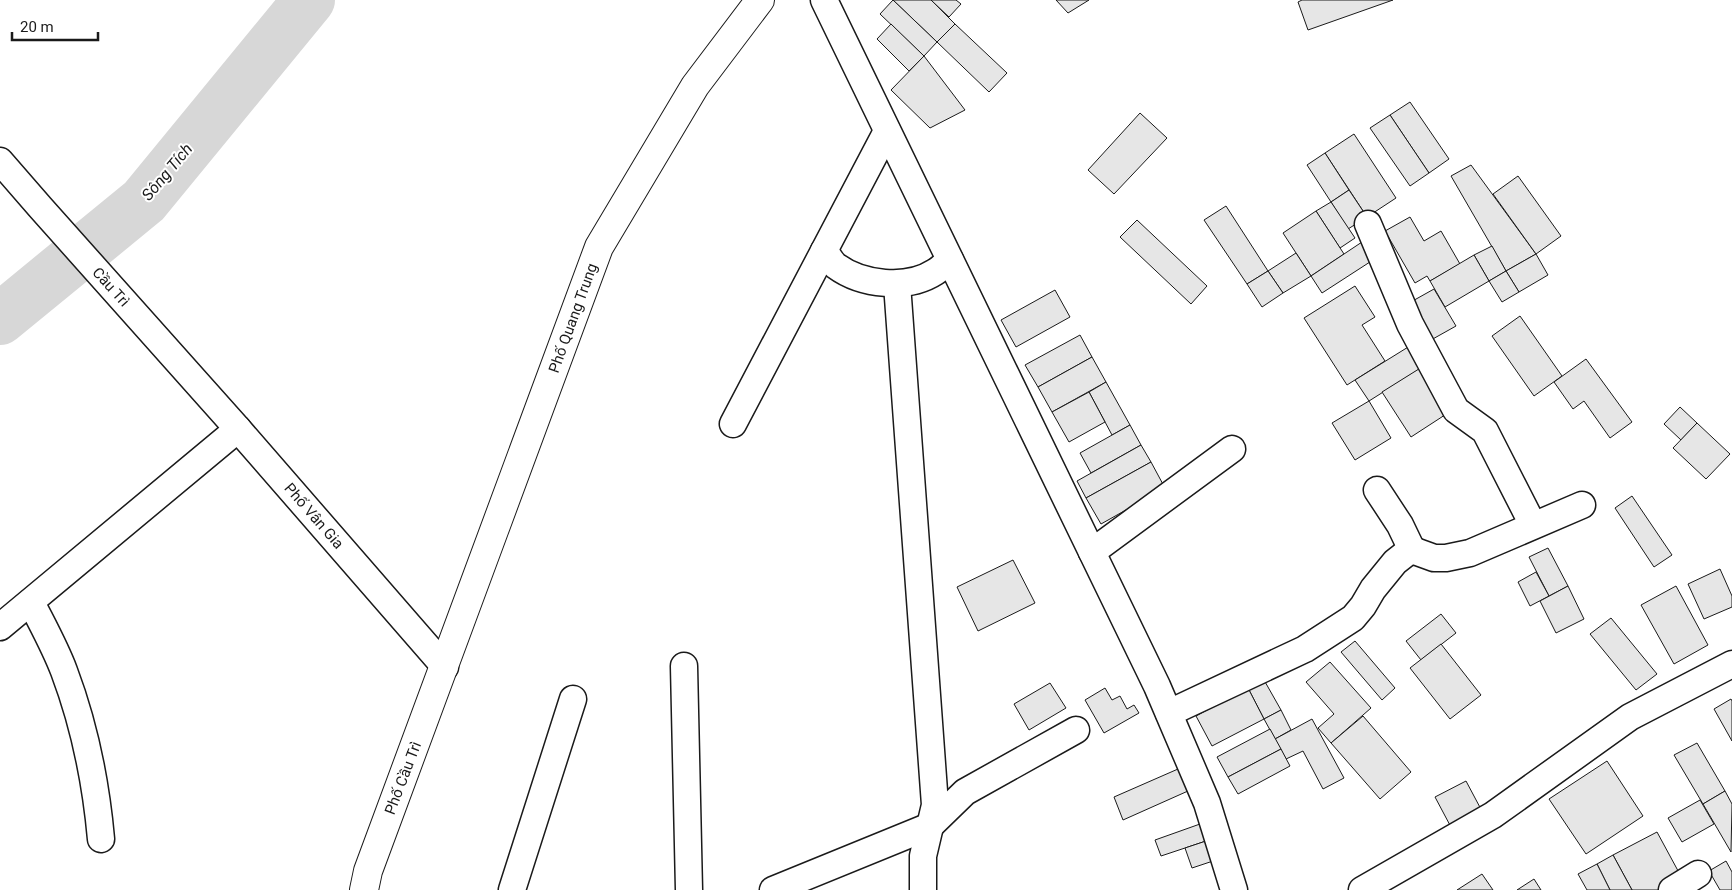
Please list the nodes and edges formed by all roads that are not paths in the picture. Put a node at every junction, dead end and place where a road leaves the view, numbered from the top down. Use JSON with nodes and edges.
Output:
{"nodes":[{"id":1,"x":760,"y":0,"type":"edge"},
{"id":2,"x":824,"y":0,"type":"edge"},
{"id":3,"x":887,"y":131,"type":"junction"},
{"id":4,"x":0,"y":160,"type":"edge"},
{"id":5,"x":1368,"y":224,"type":"dead end"},
{"id":6,"x":824,"y":250,"type":"junction"},
{"id":7,"x":950,"y":260,"type":"junction"},
{"id":8,"x":898,"y":284,"type":"junction"},
{"id":9,"x":182,"y":366,"type":"joint"},
{"id":10,"x":733,"y":424,"type":"dead end"},
{"id":11,"x":238,"y":429,"type":"junction"},
{"id":12,"x":1232,"y":449,"type":"dead end"},
{"id":13,"x":1377,"y":490,"type":"dead end"},
{"id":14,"x":1582,"y":505,"type":"dead end"},
{"id":15,"x":1533,"y":526,"type":"junction"},
{"id":16,"x":1412,"y":550,"type":"junction"},
{"id":17,"x":1092,"y":552,"type":"junction"},
{"id":18,"x":31,"y":602,"type":"junction"},
{"id":19,"x":0,"y":627,"type":"edge"},
{"id":20,"x":1732,"y":664,"type":"edge"},
{"id":21,"x":684,"y":666,"type":"dead end"},
{"id":22,"x":445,"y":667,"type":"junction"},
{"id":23,"x":573,"y":700,"type":"dead end"},
{"id":24,"x":1169,"y":713,"type":"junction"},
{"id":25,"x":1076,"y":730,"type":"dead end"},
{"id":26,"x":930,"y":826,"type":"junction"},
{"id":27,"x":101,"y":840,"type":"dead end"},
{"id":28,"x":1698,"y":874,"type":"dead end"},
{"id":29,"x":364,"y":890,"type":"edge"},
{"id":30,"x":512,"y":890,"type":"edge"},
{"id":31,"x":689,"y":890,"type":"edge"},
{"id":32,"x":773,"y":890,"type":"edge"},
{"id":33,"x":923,"y":890,"type":"edge"},
{"id":34,"x":1234,"y":890,"type":"edge"},
{"id":35,"x":1362,"y":890,"type":"edge"},
{"id":36,"x":1672,"y":890,"type":"edge"}],
"edges":[{"from":1,"to":22,"type":"street","name":"Phố Quang Trung"},
{"from":2,"to":3,"type":"street"},
{"from":3,"to":6,"type":"street"},
{"from":3,"to":7,"type":"street"},
{"from":4,"to":9,"type":"street","name":"Cầu Trì"},
{"from":5,"to":15,"type":"street"},
{"from":6,"to":8,"type":"street"},
{"from":6,"to":10,"type":"street"},
{"from":7,"to":8,"type":"street"},
{"from":7,"to":17,"type":"street"},
{"from":8,"to":26,"type":"street"},
{"from":9,"to":11,"type":"street","name":"Phố Vân Gia"},
{"from":11,"to":18,"type":"street"},
{"from":11,"to":22,"type":"street","name":"Phố Vân Gia"},
{"from":12,"to":17,"type":"street"},
{"from":13,"to":16,"type":"street"},
{"from":14,"to":15,"type":"street"},
{"from":15,"to":16,"type":"street"},
{"from":16,"to":24,"type":"street"},
{"from":17,"to":24,"type":"street"},
{"from":18,"to":19,"type":"street"},
{"from":18,"to":27,"type":"street"},
{"from":20,"to":35,"type":"street"},
{"from":21,"to":31,"type":"street"},
{"from":22,"to":29,"type":"street","name":"Phố Cầu Trì"},
{"from":23,"to":30,"type":"street"},
{"from":24,"to":34,"type":"street"},
{"from":25,"to":26,"type":"street"},
{"from":26,"to":32,"type":"street"},
{"from":26,"to":33,"type":"street"},
{"from":28,"to":36,"type":"street"}]}
